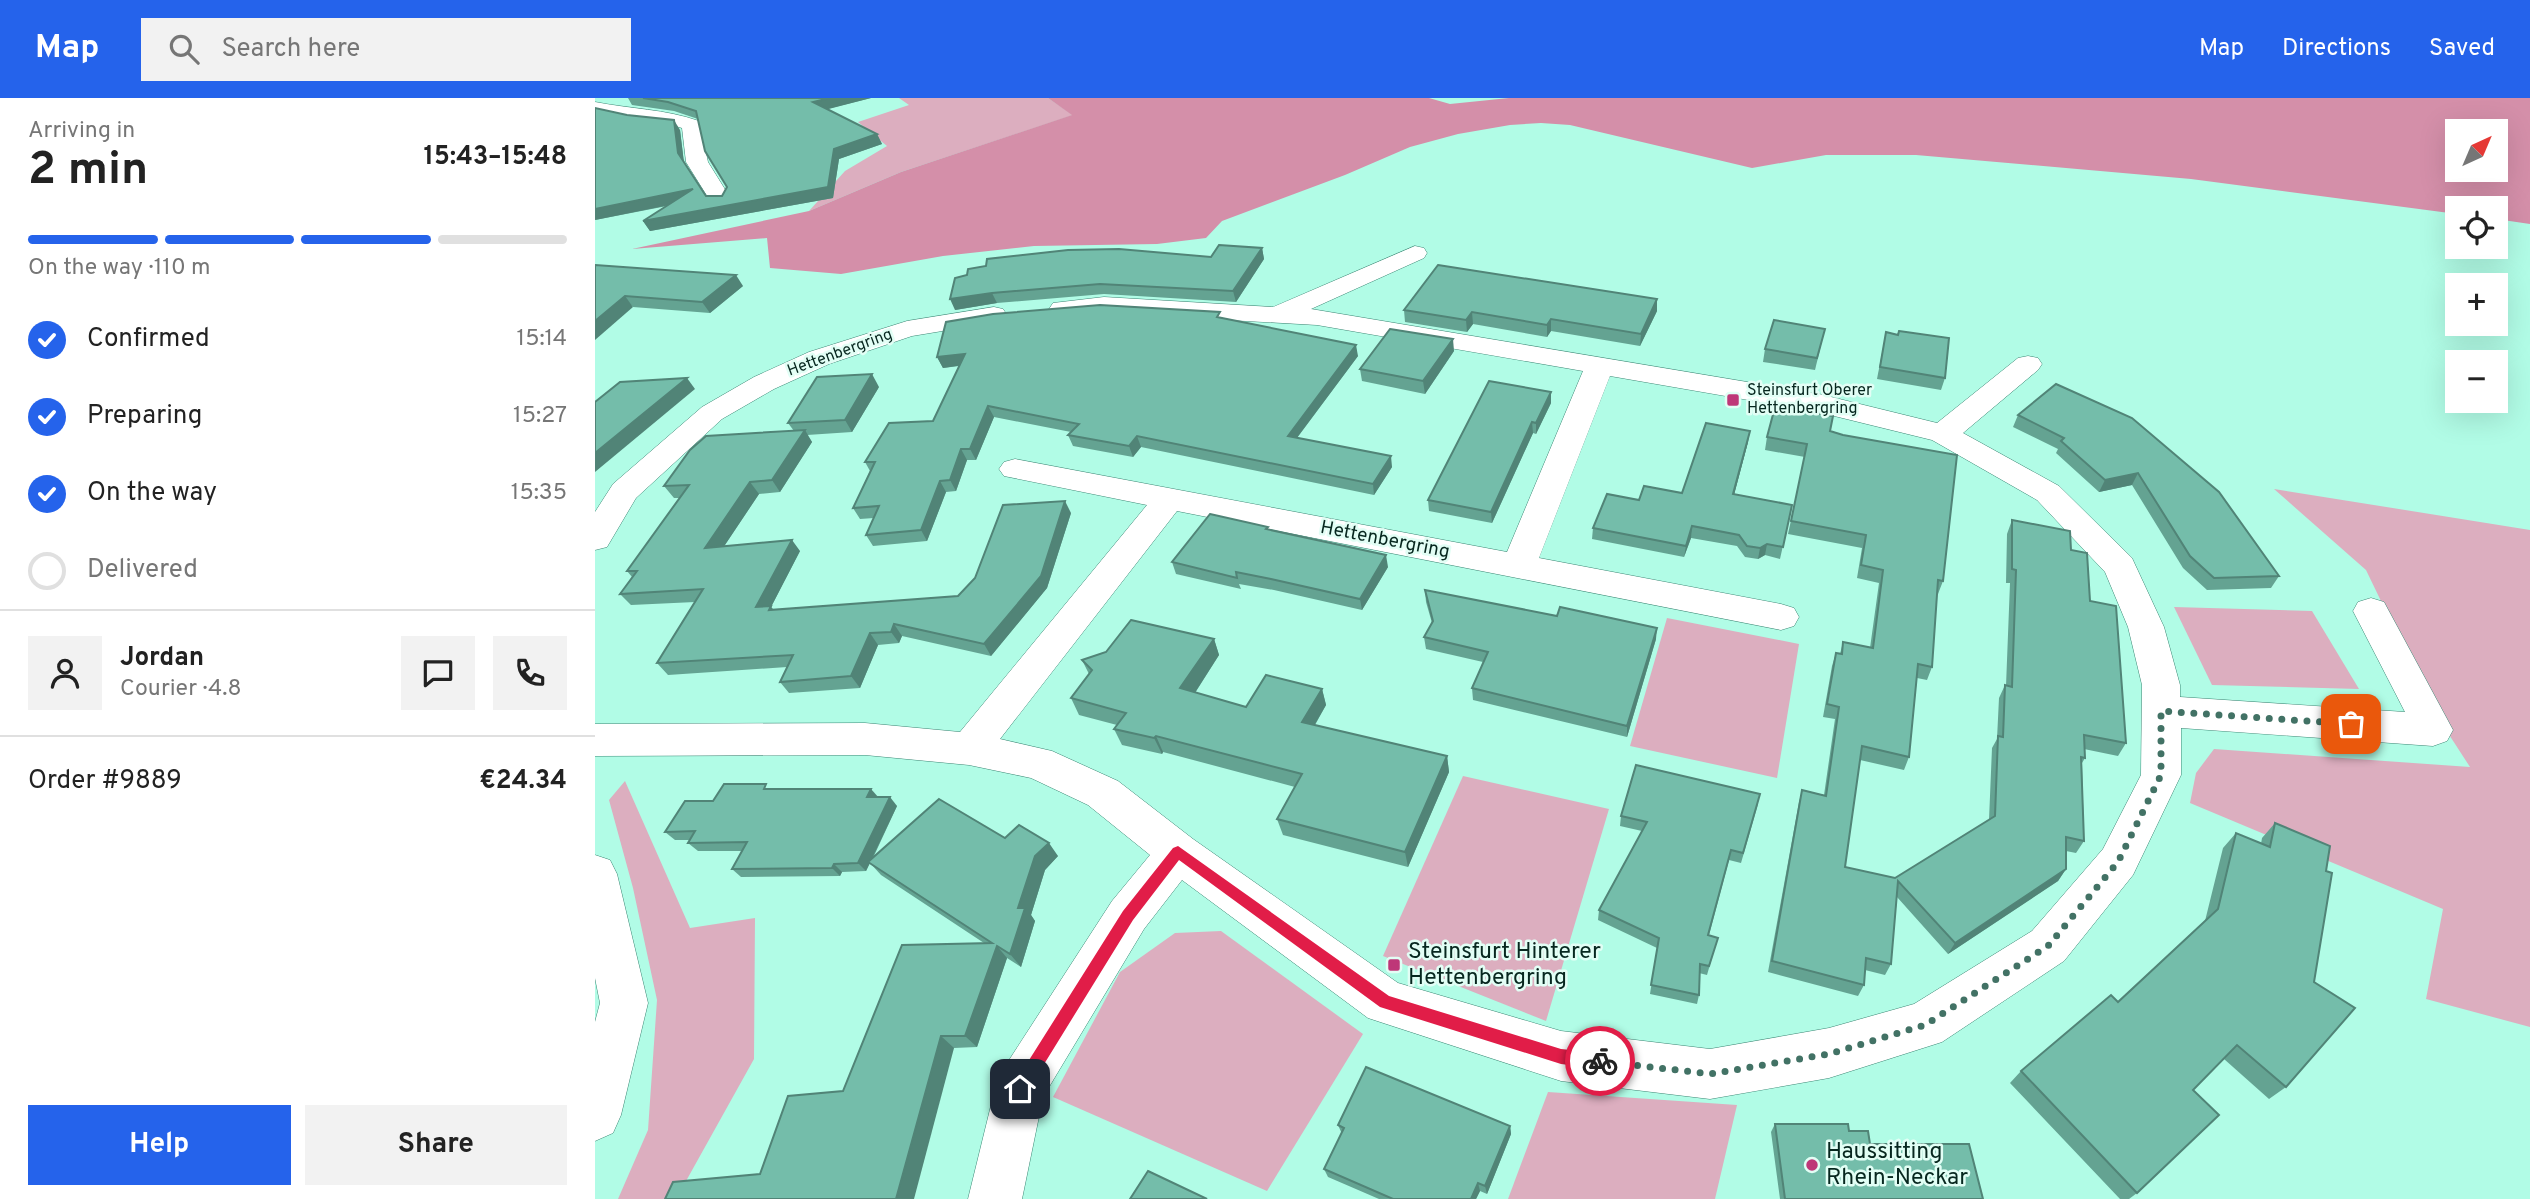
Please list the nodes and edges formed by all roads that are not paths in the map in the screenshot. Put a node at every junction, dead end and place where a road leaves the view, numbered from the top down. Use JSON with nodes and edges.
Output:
{"nodes":[{"id":1,"x":607,"y":104,"type":"edge"},
{"id":2,"x":720,"y":200,"type":"edge"},
{"id":3,"x":1415,"y":253,"type":"dead end"},
{"id":4,"x":1276,"y":314,"type":"junction"},
{"id":5,"x":2028,"y":364,"type":"dead end"},
{"id":6,"x":1599,"y":367,"type":"junction"},
{"id":7,"x":1943,"y":434,"type":"junction"},
{"id":8,"x":1015,"y":469,"type":"dead end"},
{"id":9,"x":1169,"y":499,"type":"junction"},
{"id":10,"x":595,"y":539,"type":"edge"},
{"id":11,"x":1519,"y":565,"type":"junction"},
{"id":12,"x":2371,"y":611,"type":"dead end"},
{"id":13,"x":1781,"y":617,"type":"dead end"},
{"id":14,"x":2161,"y":711,"type":"junction"},
{"id":15,"x":595,"y":740,"type":"edge"},
{"id":16,"x":969,"y":749,"type":"junction"},
{"id":17,"x":1178,"y":852,"type":"junction"},
{"id":18,"x":595,"y":874,"type":"edge"},
{"id":19,"x":595,"y":1115,"type":"edge"},
{"id":20,"x":995,"y":1199,"type":"edge"}],
"edges":[{"from":1,"to":2,"type":"street"},
{"from":3,"to":4,"type":"street","name":"Hettenbergring"},
{"from":4,"to":6,"type":"street","name":"Hettenbergring"},
{"from":4,"to":10,"type":"street","name":"Hettenbergring"},
{"from":5,"to":7,"type":"street"},
{"from":6,"to":7,"type":"street","name":"Hettenbergring"},
{"from":6,"to":11,"type":"street"},
{"from":7,"to":14,"type":"street","name":"Hettenbergring"},
{"from":8,"to":9,"type":"street","name":"Hettenbergring"},
{"from":9,"to":11,"type":"street","name":"Hettenbergring"},
{"from":9,"to":16,"type":"street"},
{"from":11,"to":13,"type":"street","name":"Hettenbergring"},
{"from":12,"to":14,"type":"street"},
{"from":14,"to":17,"type":"street","name":"Hettenbergring"},
{"from":15,"to":16,"type":"street","name":"Hettenbergring"},
{"from":16,"to":17,"type":"street","name":"Hettenbergring"},
{"from":17,"to":20,"type":"street"},
{"from":18,"to":19,"type":"street"}]}
